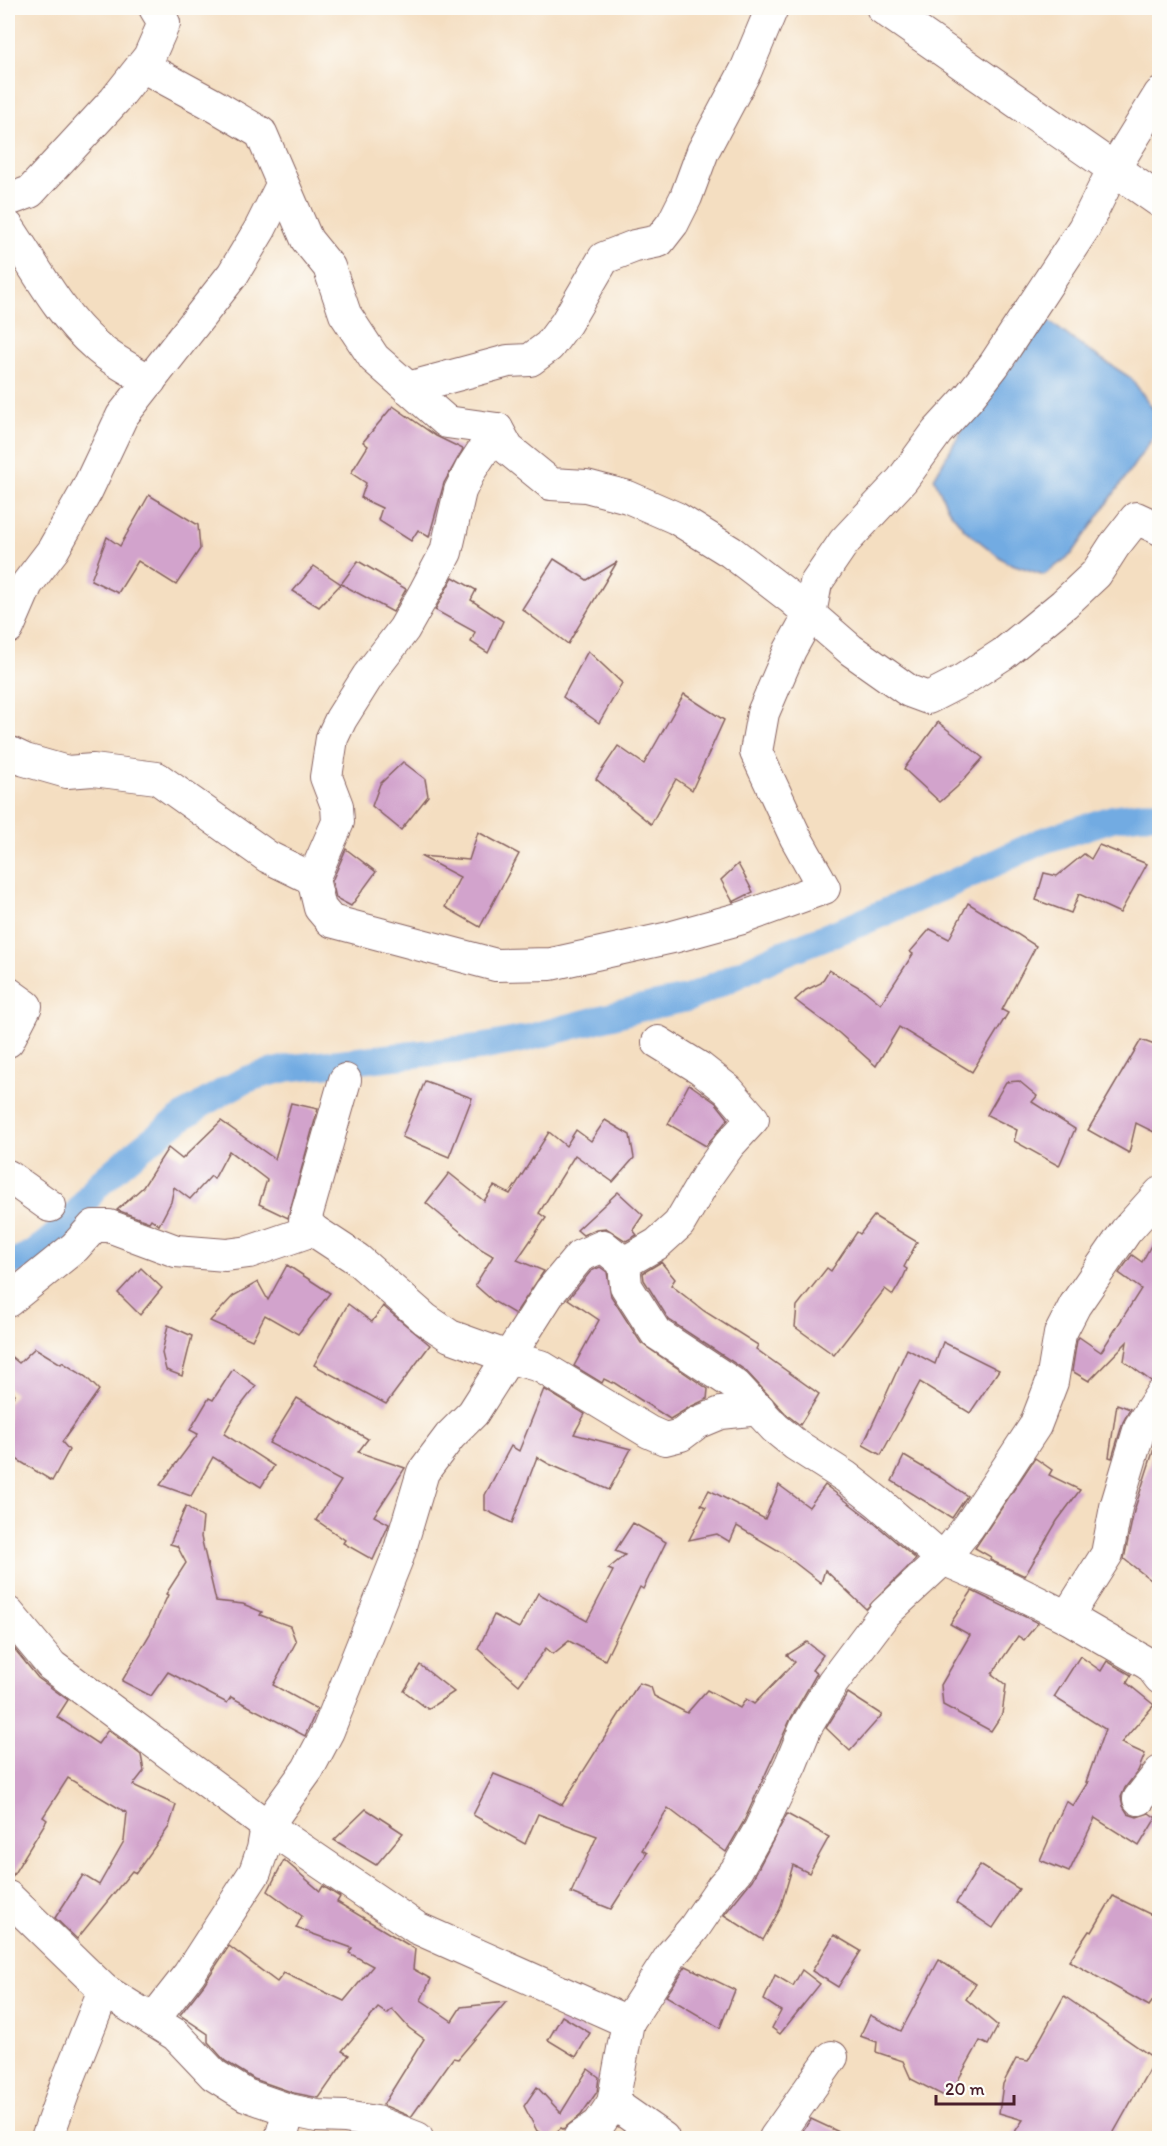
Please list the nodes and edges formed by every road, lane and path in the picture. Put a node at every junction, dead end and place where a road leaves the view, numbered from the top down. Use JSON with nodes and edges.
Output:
{"nodes":[{"id":1,"x":155,"y":8,"type":"edge"},
{"id":2,"x":772,"y":8,"type":"edge"},
{"id":3,"x":883,"y":8,"type":"edge"},
{"id":4,"x":142,"y":66,"type":"junction"},
{"id":5,"x":1160,"y":94,"type":"edge"},
{"id":6,"x":1113,"y":170,"type":"junction"},
{"id":7,"x":282,"y":185,"type":"junction"},
{"id":8,"x":8,"y":200,"type":"edge"},
{"id":9,"x":1160,"y":201,"type":"edge"},
{"id":10,"x":8,"y":228,"type":"edge"},
{"id":11,"x":150,"y":381,"type":"junction"},
{"id":12,"x":408,"y":388,"type":"junction"},
{"id":13,"x":497,"y":429,"type":"junction"},
{"id":14,"x":1160,"y":529,"type":"edge"},
{"id":15,"x":810,"y":614,"type":"junction"},
{"id":16,"x":8,"y":628,"type":"edge"},
{"id":17,"x":8,"y":752,"type":"edge"},
{"id":18,"x":313,"y":879,"type":"junction"},
{"id":19,"x":8,"y":993,"type":"edge"},
{"id":20,"x":8,"y":1041,"type":"edge"},
{"id":21,"x":658,"y":1042,"type":"dead end"},
{"id":22,"x":345,"y":1080,"type":"dead end"},
{"id":23,"x":8,"y":1176,"type":"edge"},
{"id":24,"x":1160,"y":1193,"type":"edge"},
{"id":25,"x":50,"y":1206,"type":"dead end"},
{"id":26,"x":312,"y":1230,"type":"junction"},
{"id":27,"x":624,"y":1263,"type":"junction"},
{"id":28,"x":8,"y":1301,"type":"edge"},
{"id":29,"x":508,"y":1357,"type":"junction"},
{"id":30,"x":1160,"y":1396,"type":"edge"},
{"id":31,"x":759,"y":1409,"type":"junction"},
{"id":32,"x":943,"y":1559,"type":"junction"},
{"id":33,"x":8,"y":1613,"type":"edge"},
{"id":34,"x":1067,"y":1617,"type":"junction"},
{"id":35,"x":1160,"y":1678,"type":"edge"},
{"id":36,"x":1160,"y":1772,"type":"edge"},
{"id":37,"x":1139,"y":1799,"type":"dead end"},
{"id":38,"x":267,"y":1826,"type":"junction"},
{"id":39,"x":8,"y":1897,"type":"edge"},
{"id":40,"x":104,"y":1990,"type":"junction"},
{"id":41,"x":153,"y":2020,"type":"junction"},
{"id":42,"x":628,"y":2022,"type":"junction"},
{"id":43,"x":832,"y":2057,"type":"dead end"},
{"id":44,"x":613,"y":2103,"type":"junction"},
{"id":45,"x":285,"y":2125,"type":"edge"},
{"id":46,"x":47,"y":2139,"type":"edge"},
{"id":47,"x":417,"y":2139,"type":"edge"},
{"id":48,"x":579,"y":2139,"type":"edge"},
{"id":49,"x":663,"y":2139,"type":"edge"},
{"id":50,"x":775,"y":2139,"type":"edge"}],
"edges":[{"from":1,"to":4,"type":"street"},
{"from":2,"to":12,"type":"street"},
{"from":3,"to":6,"type":"street"},
{"from":4,"to":7,"type":"street"},
{"from":4,"to":8,"type":"street"},
{"from":5,"to":6,"type":"street"},
{"from":6,"to":9,"type":"street"},
{"from":6,"to":15,"type":"street"},
{"from":7,"to":11,"type":"street"},
{"from":7,"to":12,"type":"street"},
{"from":10,"to":11,"type":"street"},
{"from":11,"to":16,"type":"street"},
{"from":12,"to":13,"type":"street"},
{"from":13,"to":15,"type":"street"},
{"from":13,"to":18,"type":"street"},
{"from":14,"to":15,"type":"street"},
{"from":15,"to":18,"type":"street"},
{"from":17,"to":18,"type":"street"},
{"from":19,"to":20,"type":"street"},
{"from":21,"to":27,"type":"street"},
{"from":22,"to":26,"type":"street"},
{"from":23,"to":25,"type":"street"},
{"from":24,"to":32,"type":"street"},
{"from":26,"to":28,"type":"street"},
{"from":26,"to":29,"type":"street"},
{"from":27,"to":29,"type":"street"},
{"from":27,"to":31,"type":"street"},
{"from":29,"to":31,"type":"street"},
{"from":29,"to":38,"type":"street"},
{"from":30,"to":34,"type":"street"},
{"from":31,"to":32,"type":"street"},
{"from":32,"to":34,"type":"street"},
{"from":32,"to":42,"type":"street"},
{"from":33,"to":38,"type":"street"},
{"from":34,"to":35,"type":"street"},
{"from":36,"to":37,"type":"street"},
{"from":38,"to":41,"type":"street"},
{"from":38,"to":42,"type":"street"},
{"from":39,"to":40,"type":"street"},
{"from":40,"to":41,"type":"street"},
{"from":40,"to":46,"type":"street"},
{"from":41,"to":45,"type":"street"},
{"from":42,"to":44,"type":"street"},
{"from":43,"to":50,"type":"street"},
{"from":44,"to":48,"type":"street"},
{"from":44,"to":49,"type":"street"},
{"from":45,"to":47,"type":"street"}]}
